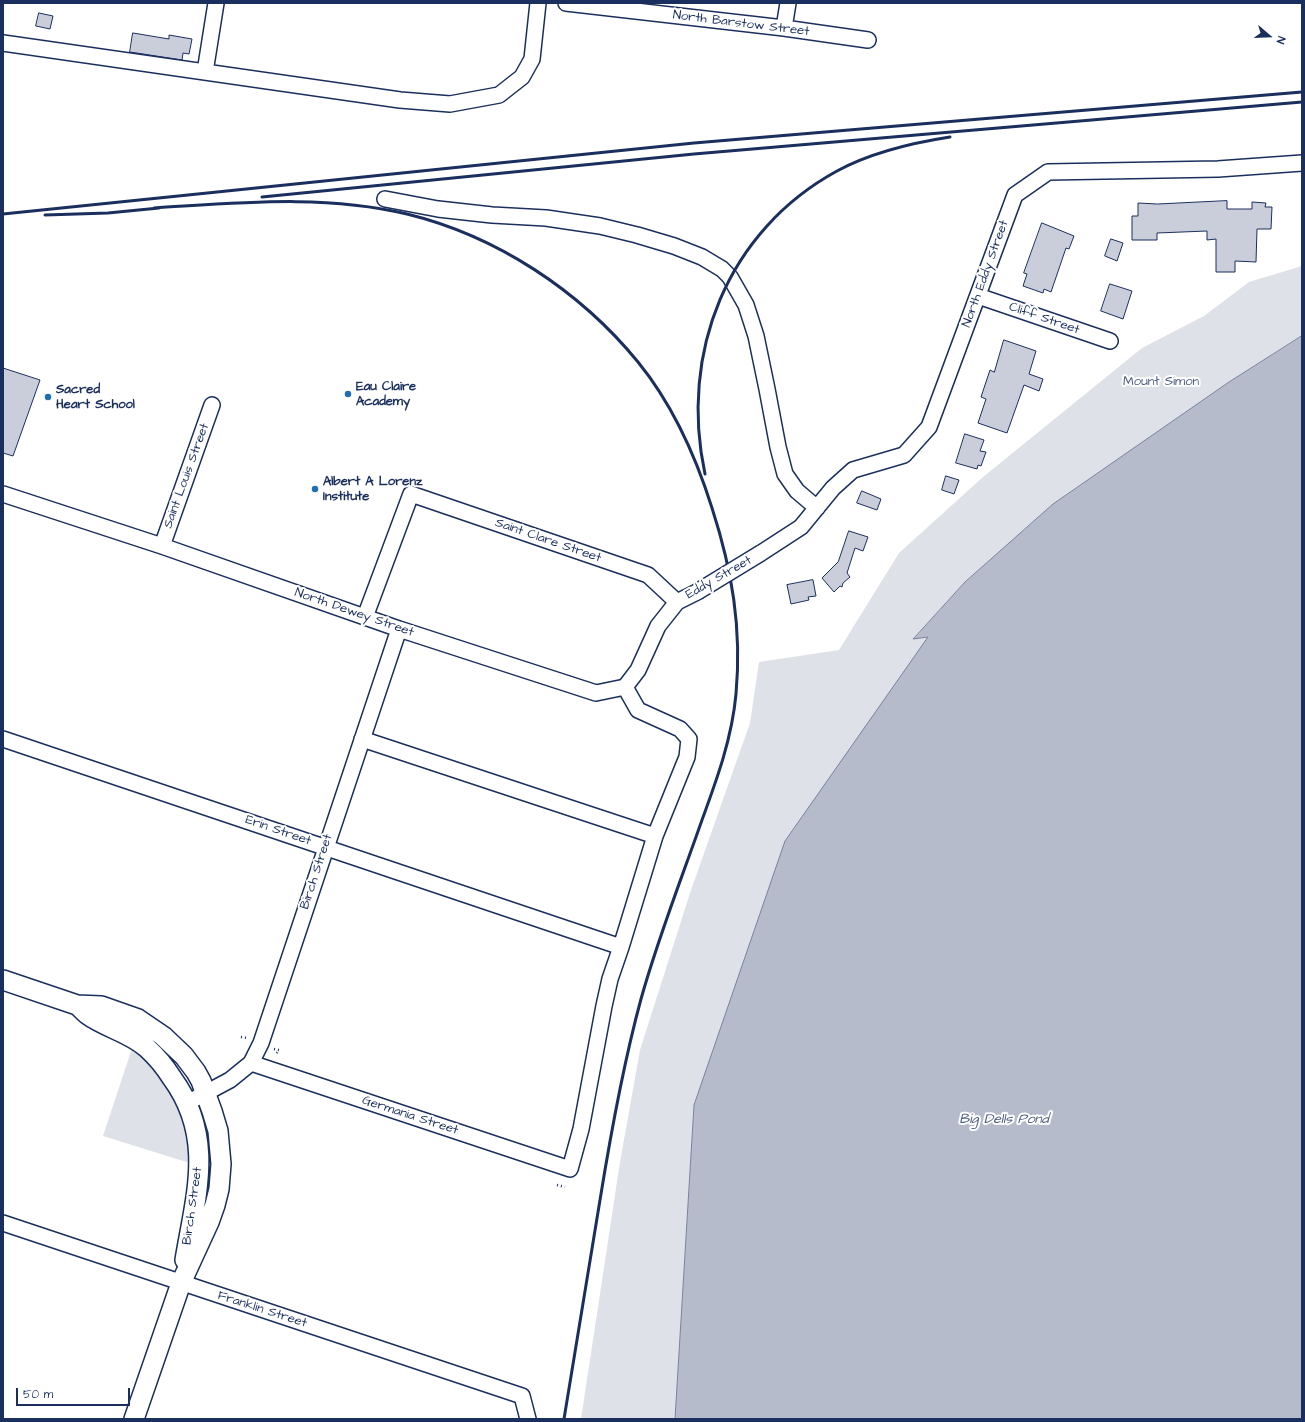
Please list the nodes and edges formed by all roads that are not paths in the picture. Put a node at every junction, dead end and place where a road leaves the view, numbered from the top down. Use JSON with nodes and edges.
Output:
{"nodes":[{"id":1,"x":216,"y":3,"type":"edge"},
{"id":2,"x":538,"y":3,"type":"edge"},
{"id":3,"x":566,"y":3,"type":"edge"},
{"id":4,"x":788,"y":3,"type":"edge"},
{"id":5,"x":784,"y":28,"type":"junction"},
{"id":6,"x":868,"y":40,"type":"dead end"},
{"id":7,"x":3,"y":43,"type":"edge"},
{"id":8,"x":205,"y":72,"type":"junction"},
{"id":9,"x":1302,"y":163,"type":"edge"},
{"id":10,"x":385,"y":198,"type":"dead end"},
{"id":11,"x":978,"y":296,"type":"junction"},
{"id":12,"x":1110,"y":342,"type":"dead end"},
{"id":13,"x":212,"y":405,"type":"dead end"},
{"id":14,"x":3,"y":494,"type":"edge"},
{"id":15,"x":817,"y":508,"type":"junction"},
{"id":16,"x":162,"y":546,"type":"junction"},
{"id":17,"x":761,"y":553,"type":"joint"},
{"id":18,"x":677,"y":602,"type":"junction"},
{"id":19,"x":365,"y":617,"type":"junction"},
{"id":20,"x":399,"y":629,"type":"junction"},
{"id":21,"x":624,"y":688,"type":"junction"},
{"id":22,"x":3,"y":739,"type":"edge"},
{"id":23,"x":362,"y":739,"type":"junction"},
{"id":24,"x":655,"y":836,"type":"junction"},
{"id":25,"x":326,"y":847,"type":"junction"},
{"id":26,"x":622,"y":947,"type":"junction"},
{"id":27,"x":3,"y":980,"type":"edge"},
{"id":28,"x":77,"y":1005,"type":"junction"},
{"id":29,"x":250,"y":1063,"type":"junction"},
{"id":30,"x":206,"y":1094,"type":"junction"},
{"id":31,"x":187,"y":1103,"type":"junction"},
{"id":32,"x":3,"y":1223,"type":"edge"},
{"id":33,"x":181,"y":1283,"type":"junction"},
{"id":34,"x":134,"y":1419,"type":"edge"},
{"id":35,"x":528,"y":1419,"type":"edge"}],
"edges":[{"from":1,"to":8,"type":"street"},
{"from":2,"to":8,"type":"street"},
{"from":3,"to":5,"type":"street","name":"North Barstow Street"},
{"from":4,"to":5,"type":"street"},
{"from":5,"to":6,"type":"street","name":"North Barstow Street"},
{"from":7,"to":8,"type":"street"},
{"from":9,"to":11,"type":"street","name":"North Eddy Street"},
{"from":10,"to":15,"type":"street"},
{"from":11,"to":12,"type":"street","name":"Cliff Street"},
{"from":11,"to":15,"type":"street","name":"North Eddy Street"},
{"from":13,"to":16,"type":"street","name":"Saint Louis Street"},
{"from":14,"to":16,"type":"street","name":"North Dewey Street"},
{"from":15,"to":17,"type":"street","name":"North Eddy Street"},
{"from":16,"to":19,"type":"street","name":"North Dewey Street"},
{"from":17,"to":18,"type":"street","name":"Eddy Street","bridge":true},
{"from":18,"to":19,"type":"street","name":"Saint Clare Street"},
{"from":18,"to":21,"type":"street"},
{"from":19,"to":20,"type":"street","name":"North Dewey Street"},
{"from":20,"to":21,"type":"street","name":"North Dewey Street"},
{"from":20,"to":23,"type":"street","name":"Birch Street"},
{"from":21,"to":24,"type":"street"},
{"from":22,"to":25,"type":"street","name":"Erin Street"},
{"from":23,"to":24,"type":"street"},
{"from":23,"to":25,"type":"street","name":"Birch Street"},
{"from":24,"to":26,"type":"street"},
{"from":25,"to":26,"type":"street","name":"Erin Street"},
{"from":25,"to":29,"type":"street","name":"Birch Street"},
{"from":26,"to":29,"type":"street","name":"Germania Street"},
{"from":27,"to":28,"type":"main road"},
{"from":28,"to":30,"type":"main road"},
{"from":28,"to":31,"type":"main road"},
{"from":29,"to":30,"type":"street","name":"Birch Street"},
{"from":30,"to":31,"type":"street","name":"Birch Street"},
{"from":30,"to":33,"type":"main road","name":"Birch Street"},
{"from":31,"to":33,"type":"main road","name":"Birch Street"},
{"from":32,"to":33,"type":"street","name":"Franklin Street"},
{"from":33,"to":34,"type":"main road","name":"Birch Street"},
{"from":33,"to":35,"type":"street","name":"Franklin Street"}]}
